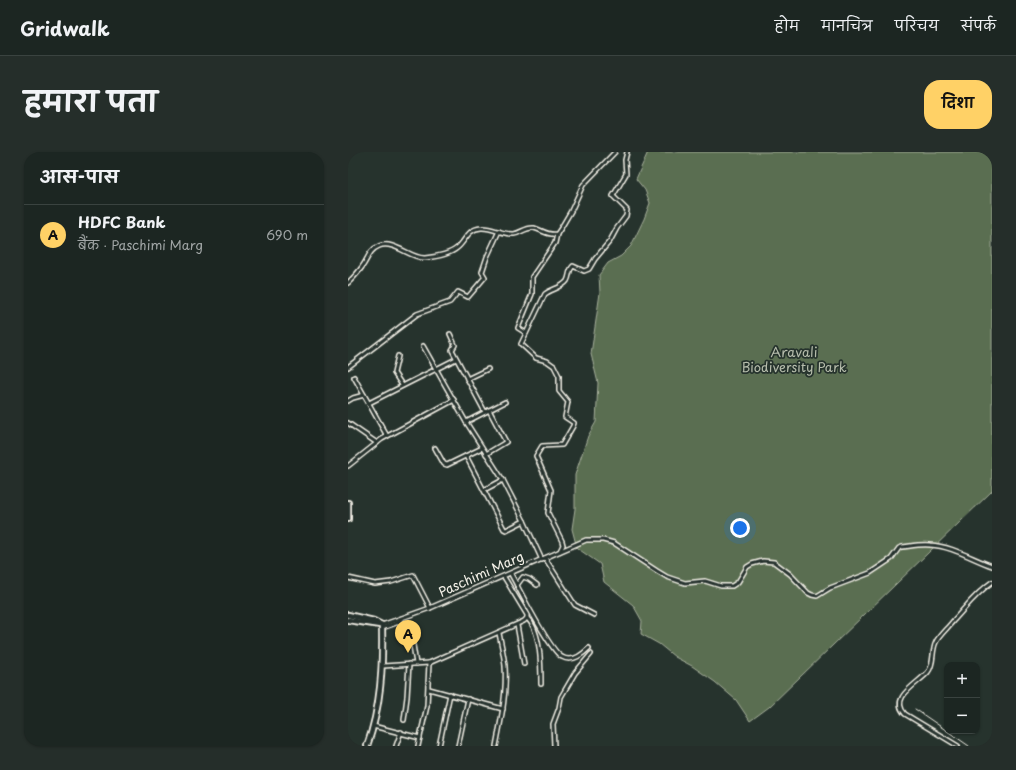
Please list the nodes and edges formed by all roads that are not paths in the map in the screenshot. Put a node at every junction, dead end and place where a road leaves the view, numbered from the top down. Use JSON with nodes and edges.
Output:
{"nodes":[{"id":1,"x":615,"y":152,"type":"edge"},
{"id":2,"x":627,"y":152,"type":"edge"},
{"id":3,"x":499,"y":231,"type":"junction"},
{"id":4,"x":557,"y":234,"type":"junction"},
{"id":5,"x":348,"y":283,"type":"edge"},
{"id":6,"x":526,"y":333,"type":"junction"},
{"id":7,"x":450,"y":334,"type":"dead end"},
{"id":8,"x":423,"y":346,"type":"dead end"},
{"id":9,"x":398,"y":356,"type":"dead end"},
{"id":10,"x":456,"y":359,"type":"junction"},
{"id":11,"x":348,"y":367,"type":"edge"},
{"id":12,"x":436,"y":368,"type":"junction"},
{"id":13,"x":488,"y":369,"type":"dead end"},
{"id":14,"x":354,"y":377,"type":"dead end"},
{"id":15,"x":467,"y":379,"type":"junction"},
{"id":16,"x":402,"y":385,"type":"junction"},
{"id":17,"x":364,"y":395,"type":"junction"},
{"id":18,"x":454,"y":400,"type":"junction"},
{"id":19,"x":348,"y":401,"type":"edge"},
{"id":20,"x":505,"y":402,"type":"dead end"},
{"id":21,"x":369,"y":403,"type":"junction"},
{"id":22,"x":489,"y":410,"type":"junction"},
{"id":23,"x":485,"y":412,"type":"junction"},
{"id":24,"x":466,"y":422,"type":"junction"},
{"id":25,"x":348,"y":423,"type":"edge"},
{"id":26,"x":387,"y":436,"type":"junction"},
{"id":27,"x":377,"y":443,"type":"junction"},
{"id":28,"x":435,"y":448,"type":"dead end"},
{"id":29,"x":482,"y":448,"type":"junction"},
{"id":30,"x":486,"y":454,"type":"junction"},
{"id":31,"x":466,"y":456,"type":"junction"},
{"id":32,"x":348,"y":466,"type":"edge"},
{"id":33,"x":503,"y":480,"type":"junction"},
{"id":34,"x":484,"y":490,"type":"junction"},
{"id":35,"x":348,"y":503,"type":"edge"},
{"id":36,"x":348,"y":519,"type":"edge"},
{"id":37,"x":524,"y":521,"type":"junction"},
{"id":38,"x":560,"y":551,"type":"junction"},
{"id":39,"x":543,"y":559,"type":"junction"},
{"id":40,"x":992,"y":566,"type":"edge"},
{"id":41,"x":510,"y":574,"type":"junction"},
{"id":42,"x":504,"y":577,"type":"junction"},
{"id":43,"x":348,"y":578,"type":"edge"},
{"id":44,"x":992,"y":582,"type":"edge"},
{"id":45,"x":517,"y":584,"type":"junction"},
{"id":46,"x":537,"y":585,"type":"dead end"},
{"id":47,"x":430,"y":608,"type":"junction"},
{"id":48,"x":348,"y":615,"type":"edge"},
{"id":49,"x":594,"y":615,"type":"dead end"},
{"id":50,"x":527,"y":618,"type":"junction"},
{"id":51,"x":348,"y":620,"type":"edge"},
{"id":52,"x":517,"y":625,"type":"junction"},
{"id":53,"x":382,"y":627,"type":"junction"},
{"id":54,"x":499,"y":633,"type":"junction"},
{"id":55,"x":413,"y":645,"type":"dead end"},
{"id":56,"x":589,"y":648,"type":"dead end"},
{"id":57,"x":591,"y":654,"type":"dead end"},
{"id":58,"x":429,"y":663,"type":"junction"},
{"id":59,"x":409,"y":664,"type":"junction"},
{"id":60,"x":416,"y":664,"type":"junction"},
{"id":61,"x":524,"y":664,"type":"dead end"},
{"id":62,"x":383,"y":666,"type":"junction"},
{"id":63,"x":541,"y":684,"type":"dead end"},
{"id":64,"x":429,"y":689,"type":"junction"},
{"id":65,"x":450,"y":694,"type":"junction"},
{"id":66,"x":468,"y":699,"type":"junction"},
{"id":67,"x":503,"y":709,"type":"junction"},
{"id":68,"x":404,"y":720,"type":"dead end"},
{"id":69,"x":373,"y":726,"type":"junction"},
{"id":70,"x":401,"y":732,"type":"junction"},
{"id":71,"x":420,"y":738,"type":"junction"},
{"id":72,"x":367,"y":746,"type":"edge"},
{"id":73,"x":396,"y":746,"type":"edge"},
{"id":74,"x":418,"y":746,"type":"edge"},
{"id":75,"x":439,"y":746,"type":"edge"},
{"id":76,"x":458,"y":746,"type":"edge"},
{"id":77,"x":496,"y":746,"type":"edge"},
{"id":78,"x":554,"y":746,"type":"edge"},
{"id":79,"x":958,"y":746,"type":"edge"}],
"edges":[{"from":1,"to":4,"type":"street"},
{"from":2,"to":6,"type":"street"},
{"from":3,"to":4,"type":"street"},
{"from":3,"to":5,"type":"street"},
{"from":3,"to":11,"type":"street"},
{"from":4,"to":6,"type":"street"},
{"from":6,"to":38,"type":"street"},
{"from":7,"to":10,"type":"street"},
{"from":8,"to":12,"type":"street","name":"Paschimi Marg"},
{"from":9,"to":16,"type":"street"},
{"from":10,"to":12,"type":"street"},
{"from":10,"to":15,"type":"street"},
{"from":12,"to":16,"type":"street"},
{"from":12,"to":18,"type":"street","name":"Paschimi Marg"},
{"from":13,"to":15,"type":"street"},
{"from":14,"to":17,"type":"street"},
{"from":15,"to":23,"type":"street"},
{"from":16,"to":21,"type":"street"},
{"from":17,"to":19,"type":"street"},
{"from":17,"to":21,"type":"street"},
{"from":18,"to":24,"type":"street","name":"Paschimi Marg"},
{"from":18,"to":26,"type":"street"},
{"from":20,"to":22,"type":"street"},
{"from":21,"to":26,"type":"street"},
{"from":22,"to":23,"type":"street"},
{"from":22,"to":30,"type":"street"},
{"from":23,"to":24,"type":"street"},
{"from":24,"to":29,"type":"street","name":"Paschimi Marg"},
{"from":25,"to":27,"type":"street"},
{"from":26,"to":27,"type":"street"},
{"from":27,"to":32,"type":"street"},
{"from":28,"to":31,"type":"street"},
{"from":29,"to":30,"type":"street","name":"Paschimi Marg"},
{"from":29,"to":31,"type":"street"},
{"from":30,"to":33,"type":"street","name":"Paschimi Marg"},
{"from":31,"to":34,"type":"street"},
{"from":33,"to":34,"type":"street"},
{"from":33,"to":37,"type":"street","name":"Paschimi Marg"},
{"from":34,"to":37,"type":"street"},
{"from":35,"to":36,"type":"main road"},
{"from":37,"to":39,"type":"street","name":"Paschimi Marg"},
{"from":38,"to":39,"type":"street"},
{"from":38,"to":40,"type":"street"},
{"from":39,"to":41,"type":"street","name":"Paschimi Marg"},
{"from":39,"to":49,"type":"street"},
{"from":41,"to":42,"type":"street","name":"Paschimi Marg"},
{"from":41,"to":45,"type":"street"},
{"from":42,"to":47,"type":"street","name":"Paschimi Marg"},
{"from":42,"to":50,"type":"street"},
{"from":43,"to":47,"type":"street"},
{"from":44,"to":79,"type":"street"},
{"from":45,"to":46,"type":"street"},
{"from":45,"to":56,"type":"street"},
{"from":47,"to":53,"type":"street","name":"Paschimi Marg"},
{"from":48,"to":53,"type":"main road"},
{"from":50,"to":52,"type":"street"},
{"from":50,"to":63,"type":"street"},
{"from":51,"to":53,"type":"main road"},
{"from":52,"to":54,"type":"street"},
{"from":52,"to":61,"type":"street"},
{"from":53,"to":62,"type":"main road"},
{"from":54,"to":58,"type":"street"},
{"from":54,"to":67,"type":"street"},
{"from":55,"to":60,"type":"street"},
{"from":57,"to":78,"type":"street"},
{"from":58,"to":60,"type":"street"},
{"from":58,"to":64,"type":"street"},
{"from":59,"to":60,"type":"street"},
{"from":59,"to":62,"type":"street"},
{"from":59,"to":68,"type":"street"},
{"from":62,"to":69,"type":"main road"},
{"from":64,"to":65,"type":"street"},
{"from":64,"to":71,"type":"street"},
{"from":65,"to":66,"type":"street"},
{"from":65,"to":75,"type":"street"},
{"from":66,"to":67,"type":"street"},
{"from":66,"to":76,"type":"street"},
{"from":67,"to":77,"type":"street"},
{"from":69,"to":70,"type":"street"},
{"from":69,"to":72,"type":"main road"},
{"from":70,"to":71,"type":"street"},
{"from":70,"to":73,"type":"street"},
{"from":71,"to":74,"type":"street"}]}
